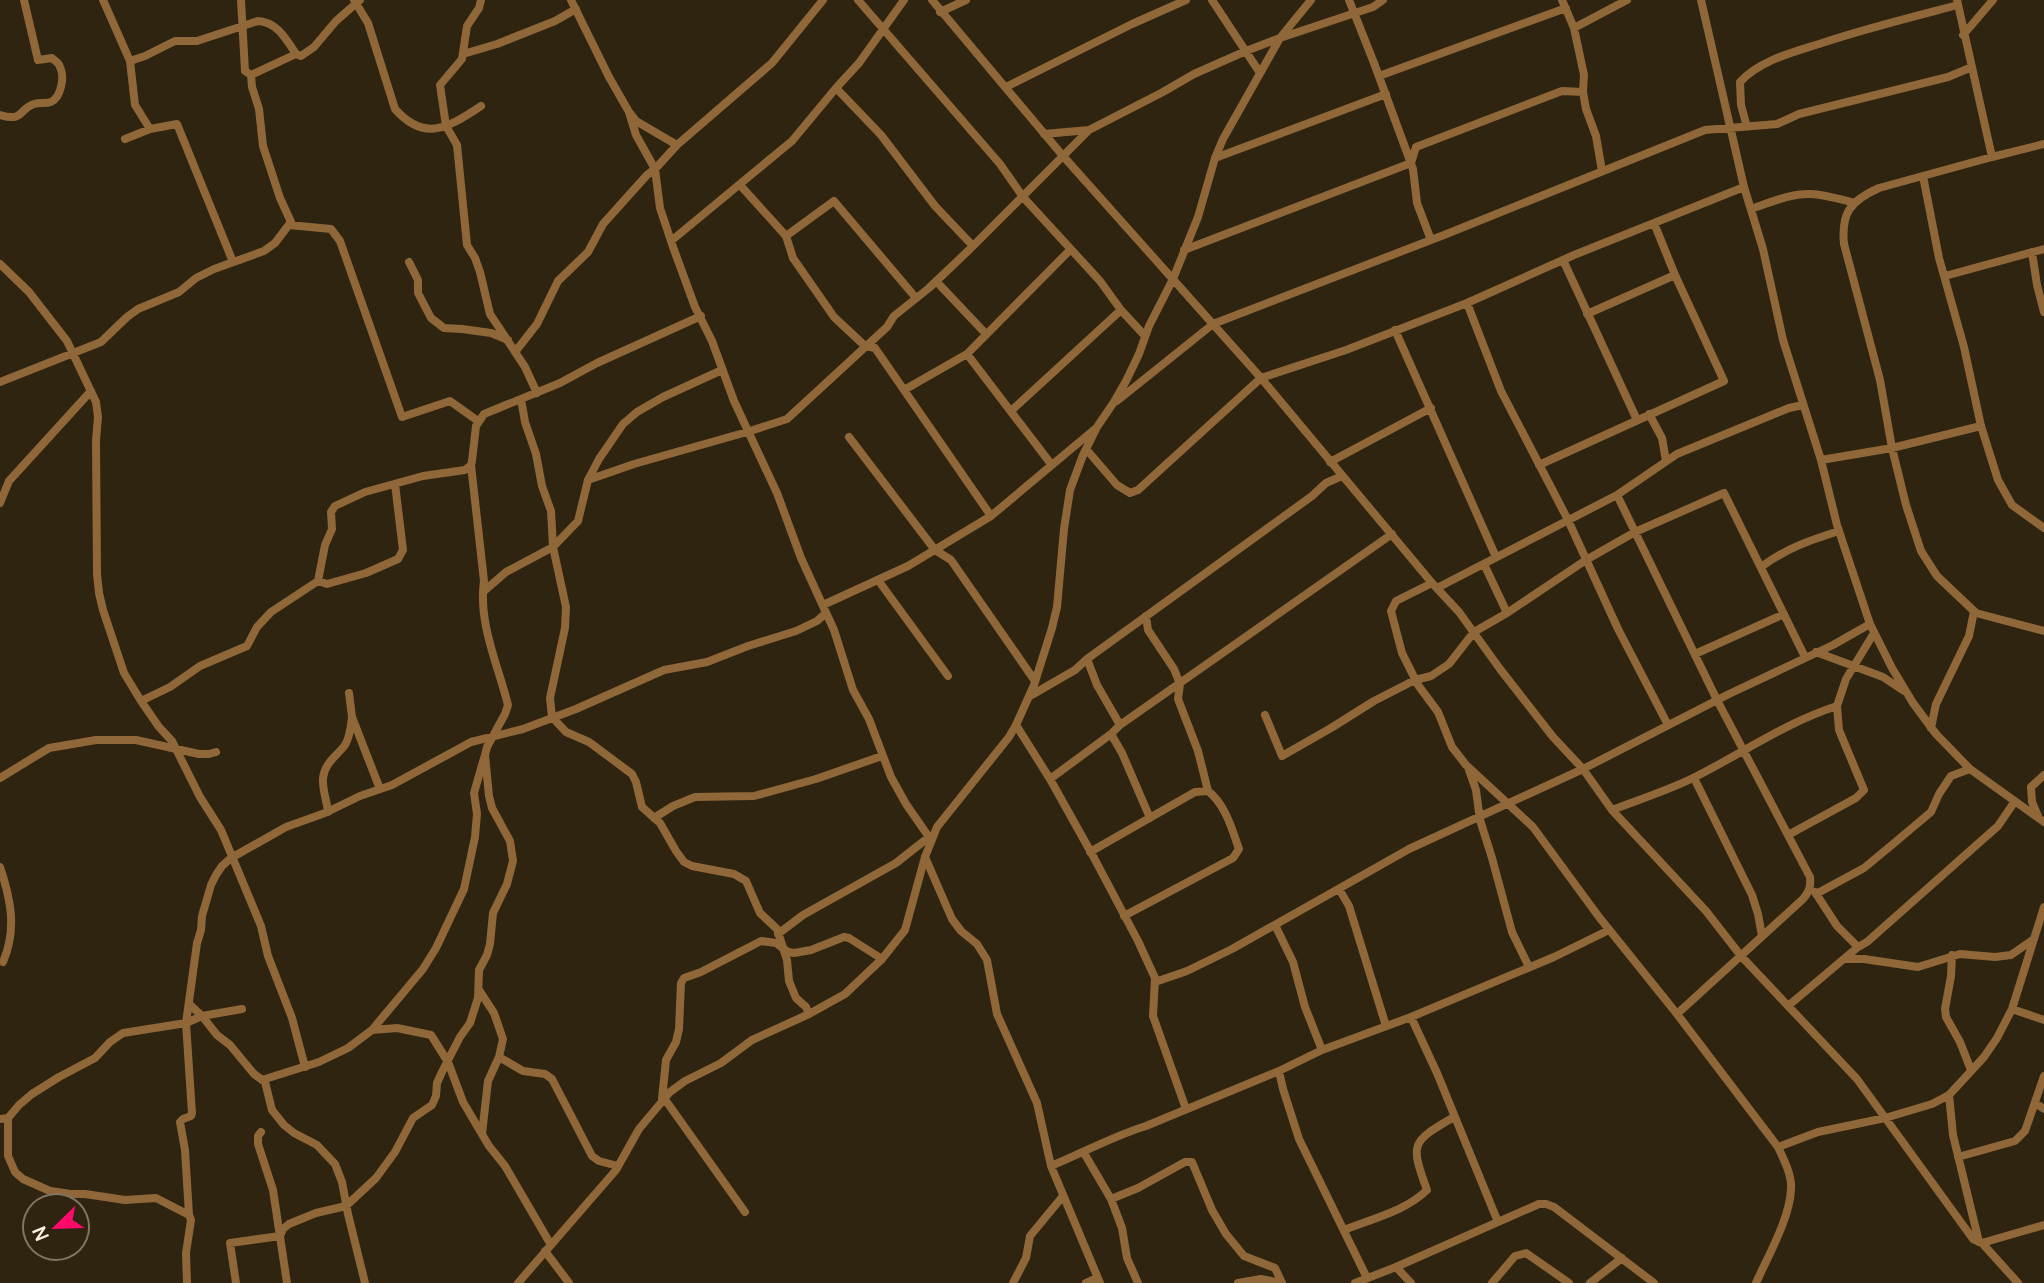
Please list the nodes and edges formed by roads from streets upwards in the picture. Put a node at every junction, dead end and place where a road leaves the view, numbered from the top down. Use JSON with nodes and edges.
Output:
{"nodes":[{"id":1,"x":24,"y":0,"type":"edge"},
{"id":2,"x":103,"y":0,"type":"edge"},
{"id":3,"x":241,"y":0,"type":"edge"},
{"id":4,"x":481,"y":0,"type":"edge"},
{"id":5,"x":572,"y":0,"type":"edge"},
{"id":6,"x":823,"y":0,"type":"edge"},
{"id":7,"x":858,"y":0,"type":"edge"},
{"id":8,"x":904,"y":0,"type":"edge"},
{"id":9,"x":932,"y":0,"type":"edge"},
{"id":10,"x":966,"y":0,"type":"edge"},
{"id":11,"x":1186,"y":0,"type":"edge"},
{"id":12,"x":1212,"y":0,"type":"edge"},
{"id":13,"x":1311,"y":0,"type":"edge"},
{"id":14,"x":1349,"y":0,"type":"edge"},
{"id":15,"x":1383,"y":0,"type":"edge"},
{"id":16,"x":1627,"y":0,"type":"edge"},
{"id":17,"x":1701,"y":0,"type":"edge"},
{"id":18,"x":1993,"y":0,"type":"edge"},
{"id":19,"x":357,"y":1,"type":"edge"},
{"id":20,"x":1957,"y":2,"type":"edge"},
{"id":21,"x":1564,"y":4,"type":"edge"},
{"id":22,"x":576,"y":9,"type":"junction"},
{"id":23,"x":940,"y":12,"type":"junction"},
{"id":24,"x":1355,"y":14,"type":"junction"},
{"id":25,"x":243,"y":28,"type":"junction"},
{"id":26,"x":1574,"y":28,"type":"junction"},
{"id":27,"x":884,"y":30,"type":"junction"},
{"id":28,"x":1963,"y":35,"type":"junction"},
{"id":29,"x":1280,"y":38,"type":"junction"},
{"id":30,"x":1246,"y":51,"type":"junction"},
{"id":31,"x":296,"y":54,"type":"junction"},
{"id":32,"x":463,"y":54,"type":"junction"},
{"id":33,"x":130,"y":61,"type":"junction"},
{"id":34,"x":1972,"y":67,"type":"junction"},
{"id":35,"x":1260,"y":73,"type":"junction"},
{"id":36,"x":251,"y":75,"type":"junction"},
{"id":37,"x":1379,"y":76,"type":"junction"},
{"id":38,"x":1006,"y":87,"type":"junction"},
{"id":39,"x":836,"y":88,"type":"junction"},
{"id":40,"x":1583,"y":92,"type":"junction"},
{"id":41,"x":1386,"y":94,"type":"junction"},
{"id":42,"x":481,"y":106,"type":"dead end"},
{"id":43,"x":629,"y":112,"type":"junction"},
{"id":44,"x":0,"y":116,"type":"edge"},
{"id":45,"x":446,"y":126,"type":"junction"},
{"id":46,"x":1747,"y":127,"type":"junction"},
{"id":47,"x":1731,"y":128,"type":"junction"},
{"id":48,"x":150,"y":129,"type":"junction"},
{"id":49,"x":1089,"y":130,"type":"junction"},
{"id":50,"x":1044,"y":134,"type":"junction"},
{"id":51,"x":125,"y":139,"type":"dead end"},
{"id":52,"x":2044,"y":144,"type":"edge"},
{"id":53,"x":677,"y":145,"type":"junction"},
{"id":54,"x":1063,"y":156,"type":"junction"},
{"id":55,"x":1992,"y":157,"type":"junction"},
{"id":56,"x":1215,"y":158,"type":"junction"},
{"id":57,"x":1411,"y":163,"type":"junction"},
{"id":58,"x":655,"y":169,"type":"junction"},
{"id":59,"x":1602,"y":171,"type":"junction"},
{"id":60,"x":1923,"y":176,"type":"junction"},
{"id":61,"x":740,"y":185,"type":"junction"},
{"id":62,"x":1744,"y":187,"type":"junction"},
{"id":63,"x":1023,"y":197,"type":"junction"},
{"id":64,"x":1855,"y":203,"type":"junction"},
{"id":65,"x":1751,"y":209,"type":"junction"},
{"id":66,"x":1654,"y":223,"type":"junction"},
{"id":67,"x":289,"y":225,"type":"junction"},
{"id":68,"x":786,"y":236,"type":"junction"},
{"id":69,"x":1431,"y":240,"type":"junction"},
{"id":70,"x":671,"y":241,"type":"junction"},
{"id":71,"x":973,"y":246,"type":"junction"},
{"id":72,"x":2044,"y":249,"type":"edge"},
{"id":73,"x":1070,"y":250,"type":"junction"},
{"id":74,"x":1184,"y":250,"type":"junction"},
{"id":75,"x":2032,"y":252,"type":"junction"},
{"id":76,"x":1563,"y":260,"type":"junction"},
{"id":77,"x":233,"y":262,"type":"junction"},
{"id":78,"x":409,"y":262,"type":"dead end"},
{"id":79,"x":0,"y":264,"type":"edge"},
{"id":80,"x":1675,"y":275,"type":"junction"},
{"id":81,"x":1945,"y":276,"type":"junction"},
{"id":82,"x":1173,"y":279,"type":"junction"},
{"id":83,"x":936,"y":281,"type":"junction"},
{"id":84,"x":916,"y":298,"type":"junction"},
{"id":85,"x":1467,"y":303,"type":"junction"},
{"id":86,"x":1121,"y":310,"type":"junction"},
{"id":87,"x":2044,"y":312,"type":"edge"},
{"id":88,"x":1587,"y":314,"type":"junction"},
{"id":89,"x":701,"y":316,"type":"junction"},
{"id":90,"x":1213,"y":324,"type":"junction"},
{"id":91,"x":1395,"y":330,"type":"junction"},
{"id":92,"x":986,"y":334,"type":"junction"},
{"id":93,"x":1145,"y":337,"type":"junction"},
{"id":94,"x":508,"y":340,"type":"junction"},
{"id":95,"x":865,"y":345,"type":"junction"},
{"id":96,"x":515,"y":352,"type":"junction"},
{"id":97,"x":967,"y":354,"type":"junction"},
{"id":98,"x":73,"y":355,"type":"junction"},
{"id":99,"x":722,"y":370,"type":"junction"},
{"id":100,"x":1261,"y":378,"type":"junction"},
{"id":101,"x":0,"y":382,"type":"edge"},
{"id":102,"x":904,"y":390,"type":"junction"},
{"id":103,"x":91,"y":391,"type":"junction"},
{"id":104,"x":537,"y":393,"type":"junction"},
{"id":105,"x":520,"y":400,"type":"junction"},
{"id":106,"x":1114,"y":402,"type":"junction"},
{"id":107,"x":1803,"y":405,"type":"junction"},
{"id":108,"x":1431,"y":408,"type":"junction"},
{"id":109,"x":1011,"y":411,"type":"junction"},
{"id":110,"x":1649,"y":415,"type":"junction"},
{"id":111,"x":1637,"y":420,"type":"junction"},
{"id":112,"x":478,"y":421,"type":"junction"},
{"id":113,"x":1981,"y":426,"type":"junction"},
{"id":114,"x":1097,"y":427,"type":"junction"},
{"id":115,"x":747,"y":432,"type":"junction"},
{"id":116,"x":849,"y":437,"type":"dead end"},
{"id":117,"x":1892,"y":448,"type":"junction"},
{"id":118,"x":1086,"y":449,"type":"junction"},
{"id":119,"x":1821,"y":460,"type":"junction"},
{"id":120,"x":1666,"y":461,"type":"junction"},
{"id":121,"x":1330,"y":462,"type":"junction"},
{"id":122,"x":1051,"y":464,"type":"junction"},
{"id":123,"x":471,"y":465,"type":"junction"},
{"id":124,"x":1539,"y":466,"type":"junction"},
{"id":125,"x":1342,"y":476,"type":"junction"},
{"id":126,"x":588,"y":480,"type":"junction"},
{"id":127,"x":395,"y":484,"type":"junction"},
{"id":128,"x":1617,"y":495,"type":"junction"},
{"id":129,"x":0,"y":503,"type":"edge"},
{"id":130,"x":991,"y":516,"type":"junction"},
{"id":131,"x":1568,"y":520,"type":"junction"},
{"id":132,"x":2044,"y":528,"type":"edge"},
{"id":133,"x":1839,"y":531,"type":"junction"},
{"id":134,"x":1635,"y":532,"type":"junction"},
{"id":135,"x":1392,"y":534,"type":"junction"},
{"id":136,"x":553,"y":547,"type":"junction"},
{"id":137,"x":935,"y":550,"type":"junction"},
{"id":138,"x":1496,"y":557,"type":"junction"},
{"id":139,"x":1586,"y":561,"type":"junction"},
{"id":140,"x":1484,"y":564,"type":"junction"},
{"id":141,"x":1760,"y":567,"type":"junction"},
{"id":142,"x":878,"y":580,"type":"junction"},
{"id":143,"x":318,"y":581,"type":"junction"},
{"id":144,"x":1434,"y":586,"type":"junction"},
{"id":145,"x":482,"y":592,"type":"junction"},
{"id":146,"x":825,"y":609,"type":"junction"},
{"id":147,"x":1974,"y":611,"type":"junction"},
{"id":148,"x":1507,"y":613,"type":"junction"},
{"id":149,"x":1784,"y":614,"type":"junction"},
{"id":150,"x":1146,"y":616,"type":"junction"},
{"id":151,"x":1872,"y":629,"type":"junction"},
{"id":152,"x":2044,"y":631,"type":"edge"},
{"id":153,"x":1474,"y":632,"type":"junction"},
{"id":154,"x":1816,"y":652,"type":"junction"},
{"id":155,"x":1695,"y":654,"type":"junction"},
{"id":156,"x":1805,"y":657,"type":"junction"},
{"id":157,"x":1087,"y":659,"type":"junction"},
{"id":158,"x":1854,"y":667,"type":"junction"},
{"id":159,"x":948,"y":676,"type":"dead end"},
{"id":160,"x":1416,"y":680,"type":"junction"},
{"id":161,"x":1035,"y":681,"type":"junction"},
{"id":162,"x":1180,"y":684,"type":"junction"},
{"id":163,"x":349,"y":692,"type":"dead end"},
{"id":164,"x":1907,"y":693,"type":"junction"},
{"id":165,"x":1030,"y":696,"type":"junction"},
{"id":166,"x":1717,"y":700,"type":"junction"},
{"id":167,"x":141,"y":701,"type":"junction"},
{"id":168,"x":1837,"y":706,"type":"junction"},
{"id":169,"x":1265,"y":715,"type":"dead end"},
{"id":170,"x":352,"y":717,"type":"junction"},
{"id":171,"x":552,"y":718,"type":"junction"},
{"id":172,"x":1016,"y":725,"type":"junction"},
{"id":173,"x":1120,"y":725,"type":"junction"},
{"id":174,"x":1668,"y":725,"type":"junction"},
{"id":175,"x":1931,"y":727,"type":"junction"},
{"id":176,"x":1111,"y":733,"type":"junction"},
{"id":177,"x":493,"y":735,"type":"junction"},
{"id":178,"x":176,"y":749,"type":"junction"},
{"id":179,"x":216,"y":751,"type":"dead end"},
{"id":180,"x":1744,"y":751,"type":"junction"},
{"id":181,"x":485,"y":755,"type":"junction"},
{"id":182,"x":882,"y":755,"type":"junction"},
{"id":183,"x":1466,"y":765,"type":"junction"},
{"id":184,"x":1583,"y":769,"type":"junction"},
{"id":185,"x":1970,"y":769,"type":"junction"},
{"id":186,"x":2044,"y":775,"type":"edge"},
{"id":187,"x":0,"y":778,"type":"edge"},
{"id":188,"x":1694,"y":778,"type":"junction"},
{"id":189,"x":1050,"y":779,"type":"junction"},
{"id":190,"x":380,"y":789,"type":"junction"},
{"id":191,"x":1208,"y":791,"type":"junction"},
{"id":192,"x":2015,"y":801,"type":"junction"},
{"id":193,"x":1510,"y":804,"type":"junction"},
{"id":194,"x":1612,"y":810,"type":"junction"},
{"id":195,"x":328,"y":811,"type":"junction"},
{"id":196,"x":1479,"y":817,"type":"junction"},
{"id":197,"x":654,"y":818,"type":"junction"},
{"id":198,"x":1150,"y":818,"type":"junction"},
{"id":199,"x":2042,"y":820,"type":"edge"},
{"id":200,"x":1788,"y":835,"type":"junction"},
{"id":201,"x":930,"y":838,"type":"junction"},
{"id":202,"x":1090,"y":852,"type":"junction"},
{"id":203,"x":925,"y":857,"type":"junction"},
{"id":204,"x":231,"y":858,"type":"junction"},
{"id":205,"x":0,"y":867,"type":"edge"},
{"id":206,"x":1811,"y":886,"type":"junction"},
{"id":207,"x":1339,"y":889,"type":"junction"},
{"id":208,"x":1816,"y":894,"type":"junction"},
{"id":209,"x":2044,"y":907,"type":"edge"},
{"id":210,"x":1124,"y":916,"type":"junction"},
{"id":211,"x":2042,"y":918,"type":"edge"},
{"id":212,"x":1275,"y":925,"type":"junction"},
{"id":213,"x":1609,"y":930,"type":"junction"},
{"id":214,"x":778,"y":934,"type":"junction"},
{"id":215,"x":1762,"y":936,"type":"junction"},
{"id":216,"x":2034,"y":939,"type":"junction"},
{"id":217,"x":1858,"y":947,"type":"junction"},
{"id":218,"x":783,"y":948,"type":"junction"},
{"id":219,"x":1952,"y":955,"type":"junction"},
{"id":220,"x":1741,"y":956,"type":"junction"},
{"id":221,"x":882,"y":958,"type":"junction"},
{"id":222,"x":1844,"y":959,"type":"junction"},
{"id":223,"x":3,"y":962,"type":"dead end"},
{"id":224,"x":1530,"y":967,"type":"junction"},
{"id":225,"x":1155,"y":982,"type":"junction"},
{"id":226,"x":478,"y":990,"type":"junction"},
{"id":227,"x":189,"y":1004,"type":"junction"},
{"id":228,"x":1788,"y":1006,"type":"junction"},
{"id":229,"x":242,"y":1009,"type":"dead end"},
{"id":230,"x":2012,"y":1009,"type":"junction"},
{"id":231,"x":809,"y":1014,"type":"junction"},
{"id":232,"x":1677,"y":1014,"type":"junction"},
{"id":233,"x":202,"y":1016,"type":"junction"},
{"id":234,"x":1410,"y":1017,"type":"junction"},
{"id":235,"x":2044,"y":1020,"type":"edge"},
{"id":236,"x":186,"y":1023,"type":"junction"},
{"id":237,"x":1386,"y":1026,"type":"junction"},
{"id":238,"x":372,"y":1030,"type":"junction"},
{"id":239,"x":1322,"y":1050,"type":"junction"},
{"id":240,"x":499,"y":1057,"type":"junction"},
{"id":241,"x":448,"y":1062,"type":"junction"},
{"id":242,"x":305,"y":1067,"type":"junction"},
{"id":243,"x":1971,"y":1070,"type":"junction"},
{"id":244,"x":1279,"y":1071,"type":"junction"},
{"id":245,"x":2044,"y":1076,"type":"edge"},
{"id":246,"x":262,"y":1080,"type":"junction"},
{"id":247,"x":1950,"y":1095,"type":"junction"},
{"id":248,"x":663,"y":1100,"type":"junction"},
{"id":249,"x":2035,"y":1103,"type":"junction"},
{"id":250,"x":1186,"y":1109,"type":"junction"},
{"id":251,"x":2044,"y":1109,"type":"edge"},
{"id":252,"x":1454,"y":1117,"type":"junction"},
{"id":253,"x":1885,"y":1118,"type":"junction"},
{"id":254,"x":4,"y":1119,"type":"edge"},
{"id":255,"x":261,"y":1132,"type":"dead end"},
{"id":256,"x":482,"y":1134,"type":"junction"},
{"id":257,"x":1778,"y":1147,"type":"junction"},
{"id":258,"x":1084,"y":1153,"type":"junction"},
{"id":259,"x":1958,"y":1157,"type":"junction"},
{"id":260,"x":618,"y":1166,"type":"junction"},
{"id":261,"x":1051,"y":1166,"type":"junction"},
{"id":262,"x":1063,"y":1196,"type":"junction"},
{"id":263,"x":1111,"y":1199,"type":"junction"},
{"id":264,"x":346,"y":1206,"type":"junction"},
{"id":265,"x":745,"y":1212,"type":"dead end"},
{"id":266,"x":189,"y":1214,"type":"junction"},
{"id":267,"x":1498,"y":1222,"type":"junction"},
{"id":268,"x":2044,"y":1226,"type":"edge"},
{"id":269,"x":1344,"y":1230,"type":"junction"},
{"id":270,"x":279,"y":1236,"type":"junction"},
{"id":271,"x":1980,"y":1242,"type":"junction"},
{"id":272,"x":548,"y":1248,"type":"junction"},
{"id":273,"x":1622,"y":1258,"type":"junction"},
{"id":274,"x":1396,"y":1267,"type":"junction"},
{"id":275,"x":1367,"y":1278,"type":"junction"},
{"id":276,"x":1099,"y":1280,"type":"edge"},
{"id":277,"x":1409,"y":1282,"type":"edge"},
{"id":278,"x":187,"y":1283,"type":"edge"},
{"id":279,"x":236,"y":1283,"type":"edge"},
{"id":280,"x":287,"y":1283,"type":"edge"},
{"id":281,"x":365,"y":1283,"type":"edge"},
{"id":282,"x":518,"y":1283,"type":"edge"},
{"id":283,"x":569,"y":1283,"type":"edge"},
{"id":284,"x":1013,"y":1283,"type":"edge"},
{"id":285,"x":1086,"y":1283,"type":"edge"},
{"id":286,"x":1138,"y":1283,"type":"edge"},
{"id":287,"x":1238,"y":1283,"type":"edge"},
{"id":288,"x":1282,"y":1283,"type":"edge"},
{"id":289,"x":1355,"y":1283,"type":"edge"},
{"id":290,"x":1492,"y":1283,"type":"edge"},
{"id":291,"x":1569,"y":1283,"type":"edge"},
{"id":292,"x":1590,"y":1283,"type":"edge"},
{"id":293,"x":1654,"y":1283,"type":"edge"},
{"id":294,"x":1756,"y":1283,"type":"edge"},
{"id":295,"x":2018,"y":1283,"type":"edge"}],
"edges":[{"from":1,"to":44,"type":"street"},
{"from":2,"to":33,"type":"street"},
{"from":3,"to":25,"type":"street"},
{"from":4,"to":32,"type":"street"},
{"from":5,"to":22,"type":"street"},
{"from":6,"to":53,"type":"street"},
{"from":7,"to":27,"type":"street"},
{"from":8,"to":27,"type":"street"},
{"from":9,"to":23,"type":"street"},
{"from":10,"to":23,"type":"street"},
{"from":11,"to":38,"type":"street"},
{"from":12,"to":30,"type":"street"},
{"from":13,"to":29,"type":"street"},
{"from":14,"to":24,"type":"street"},
{"from":15,"to":24,"type":"street"},
{"from":16,"to":26,"type":"street"},
{"from":17,"to":47,"type":"street"},
{"from":18,"to":28,"type":"street"},
{"from":19,"to":31,"type":"street"},
{"from":19,"to":45,"type":"street"},
{"from":20,"to":28,"type":"street"},
{"from":20,"to":46,"type":"street"},
{"from":21,"to":26,"type":"street"},
{"from":21,"to":37,"type":"street"},
{"from":22,"to":32,"type":"street"},
{"from":22,"to":43,"type":"street"},
{"from":23,"to":38,"type":"street"},
{"from":24,"to":29,"type":"street"},
{"from":24,"to":37,"type":"street"},
{"from":25,"to":31,"type":"street"},
{"from":25,"to":33,"type":"street"},
{"from":25,"to":36,"type":"street"},
{"from":26,"to":40,"type":"street"},
{"from":27,"to":39,"type":"street"},
{"from":27,"to":63,"type":"street"},
{"from":28,"to":34,"type":"street"},
{"from":29,"to":30,"type":"street"},
{"from":29,"to":35,"type":"street"},
{"from":30,"to":35,"type":"street"},
{"from":30,"to":49,"type":"street"},
{"from":31,"to":36,"type":"street"},
{"from":32,"to":45,"type":"street"},
{"from":33,"to":48,"type":"street"},
{"from":34,"to":46,"type":"street"},
{"from":34,"to":55,"type":"street"},
{"from":35,"to":56,"type":"street"},
{"from":36,"to":67,"type":"street"},
{"from":37,"to":41,"type":"street"},
{"from":38,"to":50,"type":"street"},
{"from":39,"to":61,"type":"street"},
{"from":39,"to":71,"type":"street"},
{"from":40,"to":57,"type":"street"},
{"from":40,"to":59,"type":"street"},
{"from":41,"to":56,"type":"street"},
{"from":41,"to":57,"type":"street"},
{"from":42,"to":45,"type":"street"},
{"from":43,"to":53,"type":"street"},
{"from":43,"to":58,"type":"street"},
{"from":45,"to":94,"type":"street"},
{"from":46,"to":47,"type":"street"},
{"from":47,"to":59,"type":"street"},
{"from":47,"to":62,"type":"street"},
{"from":48,"to":51,"type":"street"},
{"from":48,"to":77,"type":"street"},
{"from":49,"to":50,"type":"street"},
{"from":49,"to":54,"type":"street"},
{"from":50,"to":54,"type":"street"},
{"from":52,"to":55,"type":"street"},
{"from":53,"to":58,"type":"street"},
{"from":54,"to":63,"type":"street"},
{"from":54,"to":82,"type":"street"},
{"from":55,"to":60,"type":"street"},
{"from":56,"to":74,"type":"street"},
{"from":57,"to":69,"type":"street"},
{"from":57,"to":74,"type":"street"},
{"from":58,"to":70,"type":"street"},
{"from":58,"to":96,"type":"street"},
{"from":59,"to":69,"type":"street"},
{"from":60,"to":64,"type":"street"},
{"from":60,"to":81,"type":"street"},
{"from":61,"to":68,"type":"street"},
{"from":61,"to":70,"type":"street"},
{"from":62,"to":65,"type":"street"},
{"from":62,"to":66,"type":"street"},
{"from":63,"to":71,"type":"street"},
{"from":63,"to":73,"type":"street"},
{"from":64,"to":65,"type":"street"},
{"from":64,"to":117,"type":"street"},
{"from":65,"to":107,"type":"street"},
{"from":66,"to":76,"type":"street"},
{"from":66,"to":80,"type":"street"},
{"from":67,"to":77,"type":"street"},
{"from":67,"to":112,"type":"street"},
{"from":68,"to":84,"type":"street"},
{"from":68,"to":95,"type":"street"},
{"from":69,"to":90,"type":"street"},
{"from":70,"to":89,"type":"street"},
{"from":71,"to":83,"type":"street"},
{"from":72,"to":75,"type":"street"},
{"from":73,"to":86,"type":"street"},
{"from":73,"to":92,"type":"street"},
{"from":74,"to":82,"type":"street"},
{"from":75,"to":81,"type":"street"},
{"from":75,"to":87,"type":"street"},
{"from":76,"to":85,"type":"street"},
{"from":76,"to":88,"type":"street"},
{"from":77,"to":98,"type":"street"},
{"from":78,"to":94,"type":"street"},
{"from":79,"to":98,"type":"street"},
{"from":80,"to":88,"type":"street"},
{"from":80,"to":110,"type":"street"},
{"from":81,"to":113,"type":"street"},
{"from":82,"to":90,"type":"street"},
{"from":82,"to":93,"type":"street"},
{"from":83,"to":84,"type":"street"},
{"from":83,"to":92,"type":"street"},
{"from":84,"to":95,"type":"street"},
{"from":85,"to":91,"type":"street"},
{"from":85,"to":124,"type":"street"},
{"from":86,"to":93,"type":"street"},
{"from":86,"to":109,"type":"street"},
{"from":88,"to":111,"type":"street"},
{"from":89,"to":99,"type":"street"},
{"from":89,"to":104,"type":"street"},
{"from":90,"to":100,"type":"street"},
{"from":90,"to":106,"type":"street"},
{"from":91,"to":100,"type":"street"},
{"from":91,"to":108,"type":"street"},
{"from":92,"to":97,"type":"street"},
{"from":93,"to":106,"type":"street"},
{"from":94,"to":96,"type":"street"},
{"from":95,"to":102,"type":"street"},
{"from":95,"to":115,"type":"street"},
{"from":96,"to":104,"type":"street"},
{"from":97,"to":102,"type":"street"},
{"from":97,"to":109,"type":"street"},
{"from":98,"to":101,"type":"street"},
{"from":98,"to":103,"type":"street"},
{"from":99,"to":115,"type":"street"},
{"from":99,"to":126,"type":"street"},
{"from":100,"to":118,"type":"street"},
{"from":100,"to":121,"type":"street"},
{"from":102,"to":130,"type":"street"},
{"from":103,"to":129,"type":"street"},
{"from":103,"to":167,"type":"street"},
{"from":104,"to":105,"type":"street"},
{"from":105,"to":112,"type":"street"},
{"from":105,"to":136,"type":"street"},
{"from":106,"to":114,"type":"street"},
{"from":107,"to":119,"type":"street"},
{"from":107,"to":120,"type":"street"},
{"from":108,"to":121,"type":"street"},
{"from":108,"to":138,"type":"street"},
{"from":109,"to":122,"type":"street"},
{"from":110,"to":111,"type":"street"},
{"from":110,"to":120,"type":"street"},
{"from":111,"to":124,"type":"street"},
{"from":112,"to":123,"type":"street"},
{"from":113,"to":117,"type":"street"},
{"from":113,"to":132,"type":"street"},
{"from":114,"to":118,"type":"street"},
{"from":114,"to":122,"type":"street"},
{"from":115,"to":126,"type":"street"},
{"from":115,"to":146,"type":"street"},
{"from":116,"to":137,"type":"street"},
{"from":117,"to":119,"type":"street"},
{"from":117,"to":147,"type":"street"},
{"from":118,"to":161,"type":"street"},
{"from":119,"to":133,"type":"street"},
{"from":120,"to":128,"type":"street"},
{"from":121,"to":125,"type":"street"},
{"from":122,"to":130,"type":"street"},
{"from":123,"to":127,"type":"street"},
{"from":123,"to":145,"type":"street"},
{"from":124,"to":131,"type":"street"},
{"from":125,"to":135,"type":"street"},
{"from":125,"to":150,"type":"street"},
{"from":126,"to":136,"type":"street"},
{"from":127,"to":143,"type":"street"},
{"from":127,"to":143,"type":"street"},
{"from":128,"to":131,"type":"street"},
{"from":128,"to":134,"type":"street"},
{"from":130,"to":137,"type":"street"},
{"from":131,"to":138,"type":"street"},
{"from":131,"to":139,"type":"street"},
{"from":133,"to":141,"type":"street"},
{"from":133,"to":151,"type":"street"},
{"from":134,"to":139,"type":"street"},
{"from":134,"to":141,"type":"street"},
{"from":134,"to":155,"type":"street"},
{"from":135,"to":144,"type":"street"},
{"from":135,"to":162,"type":"street"},
{"from":136,"to":145,"type":"street"},
{"from":136,"to":171,"type":"street"},
{"from":137,"to":142,"type":"street"},
{"from":137,"to":161,"type":"street"},
{"from":138,"to":140,"type":"street"},
{"from":139,"to":148,"type":"street"},
{"from":139,"to":174,"type":"street"},
{"from":140,"to":144,"type":"street"},
{"from":140,"to":148,"type":"street"},
{"from":141,"to":149,"type":"street"},
{"from":142,"to":146,"type":"street"},
{"from":142,"to":159,"type":"street"},
{"from":143,"to":167,"type":"street"},
{"from":144,"to":153,"type":"street"},
{"from":144,"to":160,"type":"street"},
{"from":145,"to":177,"type":"street"},
{"from":146,"to":171,"type":"street"},
{"from":146,"to":182,"type":"street"},
{"from":147,"to":152,"type":"street"},
{"from":147,"to":175,"type":"street"},
{"from":148,"to":153,"type":"street"},
{"from":149,"to":155,"type":"street"},
{"from":149,"to":156,"type":"street"},
{"from":150,"to":157,"type":"street"},
{"from":150,"to":162,"type":"street"},
{"from":151,"to":154,"type":"street"},
{"from":151,"to":158,"type":"street"},
{"from":151,"to":164,"type":"street"},
{"from":153,"to":160,"type":"street"},
{"from":153,"to":184,"type":"street"},
{"from":154,"to":156,"type":"street"},
{"from":154,"to":158,"type":"street"},
{"from":155,"to":166,"type":"street"},
{"from":156,"to":166,"type":"street"},
{"from":157,"to":165,"type":"street"},
{"from":157,"to":173,"type":"street"},
{"from":158,"to":164,"type":"street"},
{"from":158,"to":168,"type":"street"},
{"from":160,"to":169,"type":"street"},
{"from":160,"to":183,"type":"street"},
{"from":161,"to":165,"type":"street"},
{"from":162,"to":173,"type":"street"},
{"from":162,"to":191,"type":"street"},
{"from":163,"to":170,"type":"street"},
{"from":164,"to":175,"type":"street"},
{"from":165,"to":172,"type":"street"},
{"from":166,"to":174,"type":"street"},
{"from":166,"to":180,"type":"street"},
{"from":167,"to":178,"type":"street"},
{"from":168,"to":180,"type":"street"},
{"from":168,"to":200,"type":"street"},
{"from":170,"to":190,"type":"street"},
{"from":170,"to":195,"type":"street"},
{"from":171,"to":177,"type":"street"},
{"from":171,"to":197,"type":"street"},
{"from":172,"to":189,"type":"street"},
{"from":172,"to":201,"type":"street"},
{"from":173,"to":176,"type":"street"},
{"from":174,"to":184,"type":"street"},
{"from":175,"to":185,"type":"street"},
{"from":176,"to":189,"type":"street"},
{"from":176,"to":198,"type":"street"},
{"from":177,"to":181,"type":"street"},
{"from":177,"to":190,"type":"street"},
{"from":178,"to":179,"type":"street"},
{"from":178,"to":187,"type":"street"},
{"from":178,"to":204,"type":"street"},
{"from":180,"to":188,"type":"street"},
{"from":180,"to":200,"type":"street"},
{"from":181,"to":226,"type":"street"},
{"from":181,"to":238,"type":"street"},
{"from":182,"to":197,"type":"street"},
{"from":182,"to":201,"type":"street"},
{"from":183,"to":193,"type":"street"},
{"from":183,"to":196,"type":"street"},
{"from":184,"to":193,"type":"street"},
{"from":184,"to":194,"type":"street"},
{"from":185,"to":192,"type":"street"},
{"from":185,"to":208,"type":"street"},
{"from":186,"to":199,"type":"street"},
{"from":188,"to":194,"type":"street"},
{"from":188,"to":215,"type":"street"},
{"from":189,"to":202,"type":"street"},
{"from":190,"to":195,"type":"street"},
{"from":191,"to":198,"type":"street"},
{"from":191,"to":210,"type":"street"},
{"from":192,"to":199,"type":"street"},
{"from":192,"to":217,"type":"street"},
{"from":193,"to":196,"type":"street"},
{"from":193,"to":213,"type":"street"},
{"from":194,"to":220,"type":"street"},
{"from":195,"to":204,"type":"street"},
{"from":196,"to":207,"type":"street"},
{"from":196,"to":224,"type":"street"},
{"from":197,"to":214,"type":"street"},
{"from":198,"to":202,"type":"street"},
{"from":200,"to":206,"type":"street"},
{"from":201,"to":203,"type":"street"},
{"from":201,"to":214,"type":"street"},
{"from":202,"to":210,"type":"street"},
{"from":203,"to":221,"type":"street"},
{"from":203,"to":261,"type":"street"},
{"from":204,"to":227,"type":"street"},
{"from":204,"to":242,"type":"street"},
{"from":205,"to":223,"type":"street"},
{"from":206,"to":208,"type":"street"},
{"from":206,"to":215,"type":"street"},
{"from":207,"to":212,"type":"street"},
{"from":207,"to":237,"type":"street"},
{"from":208,"to":217,"type":"street"},
{"from":209,"to":211,"type":"street"},
{"from":210,"to":225,"type":"street"},
{"from":211,"to":216,"type":"street"},
{"from":212,"to":225,"type":"street"},
{"from":212,"to":239,"type":"street"},
{"from":213,"to":224,"type":"street"},
{"from":213,"to":232,"type":"street"},
{"from":214,"to":218,"type":"street"},
{"from":215,"to":220,"type":"street"},
{"from":216,"to":219,"type":"street"},
{"from":216,"to":230,"type":"street"},
{"from":217,"to":222,"type":"street"},
{"from":218,"to":221,"type":"street"},
{"from":218,"to":231,"type":"street"},
{"from":218,"to":248,"type":"street"},
{"from":219,"to":222,"type":"street"},
{"from":219,"to":243,"type":"street"},
{"from":220,"to":228,"type":"street"},
{"from":220,"to":232,"type":"street"},
{"from":221,"to":231,"type":"street"},
{"from":222,"to":228,"type":"street"},
{"from":224,"to":234,"type":"street"},
{"from":225,"to":250,"type":"street"},
{"from":226,"to":240,"type":"street"},
{"from":226,"to":241,"type":"street"},
{"from":227,"to":233,"type":"street"},
{"from":227,"to":236,"type":"street"},
{"from":228,"to":253,"type":"street"},
{"from":229,"to":233,"type":"street"},
{"from":230,"to":235,"type":"street"},
{"from":230,"to":243,"type":"street"},
{"from":231,"to":248,"type":"street"},
{"from":232,"to":257,"type":"street"},
{"from":233,"to":236,"type":"street"},
{"from":233,"to":246,"type":"street"},
{"from":234,"to":237,"type":"street"},
{"from":234,"to":252,"type":"street"},
{"from":236,"to":254,"type":"street"},
{"from":236,"to":266,"type":"street"},
{"from":237,"to":239,"type":"street"},
{"from":238,"to":241,"type":"street"},
{"from":238,"to":242,"type":"street"},
{"from":239,"to":244,"type":"street"},
{"from":240,"to":256,"type":"street"},
{"from":240,"to":260,"type":"street"},
{"from":241,"to":256,"type":"street"},
{"from":241,"to":264,"type":"street"},
{"from":242,"to":246,"type":"street"},
{"from":243,"to":247,"type":"street"},
{"from":244,"to":250,"type":"street"},
{"from":244,"to":269,"type":"street"},
{"from":245,"to":249,"type":"street"},
{"from":246,"to":264,"type":"street"},
{"from":247,"to":253,"type":"street"},
{"from":247,"to":259,"type":"street"},
{"from":248,"to":260,"type":"street"},
{"from":248,"to":265,"type":"street"},
{"from":249,"to":251,"type":"street"},
{"from":249,"to":259,"type":"street"},
{"from":250,"to":258,"type":"street"},
{"from":252,"to":267,"type":"street"},
{"from":252,"to":269,"type":"street"},
{"from":253,"to":257,"type":"street"},
{"from":253,"to":271,"type":"street"},
{"from":254,"to":266,"type":"street"},
{"from":255,"to":270,"type":"street"},
{"from":256,"to":272,"type":"street"},
{"from":257,"to":294,"type":"street"},
{"from":258,"to":261,"type":"street"},
{"from":258,"to":263,"type":"street"},
{"from":259,"to":271,"type":"street"},
{"from":260,"to":272,"type":"street"},
{"from":261,"to":262,"type":"street"},
{"from":262,"to":276,"type":"street"},
{"from":262,"to":284,"type":"street"},
{"from":263,"to":286,"type":"street"},
{"from":263,"to":288,"type":"street"},
{"from":264,"to":270,"type":"street"},
{"from":264,"to":281,"type":"street"},
{"from":266,"to":278,"type":"street"},
{"from":267,"to":273,"type":"street"},
{"from":267,"to":274,"type":"street"},
{"from":268,"to":271,"type":"street"},
{"from":269,"to":275,"type":"street"},
{"from":270,"to":279,"type":"street"},
{"from":270,"to":280,"type":"street"},
{"from":271,"to":295,"type":"street"},
{"from":272,"to":282,"type":"street"},
{"from":272,"to":283,"type":"street"},
{"from":273,"to":292,"type":"street"},
{"from":273,"to":293,"type":"street"},
{"from":274,"to":275,"type":"street"},
{"from":274,"to":277,"type":"street"},
{"from":275,"to":289,"type":"street"},
{"from":276,"to":285,"type":"street"},
{"from":287,"to":288,"type":"street"},
{"from":290,"to":291,"type":"street"}]}
